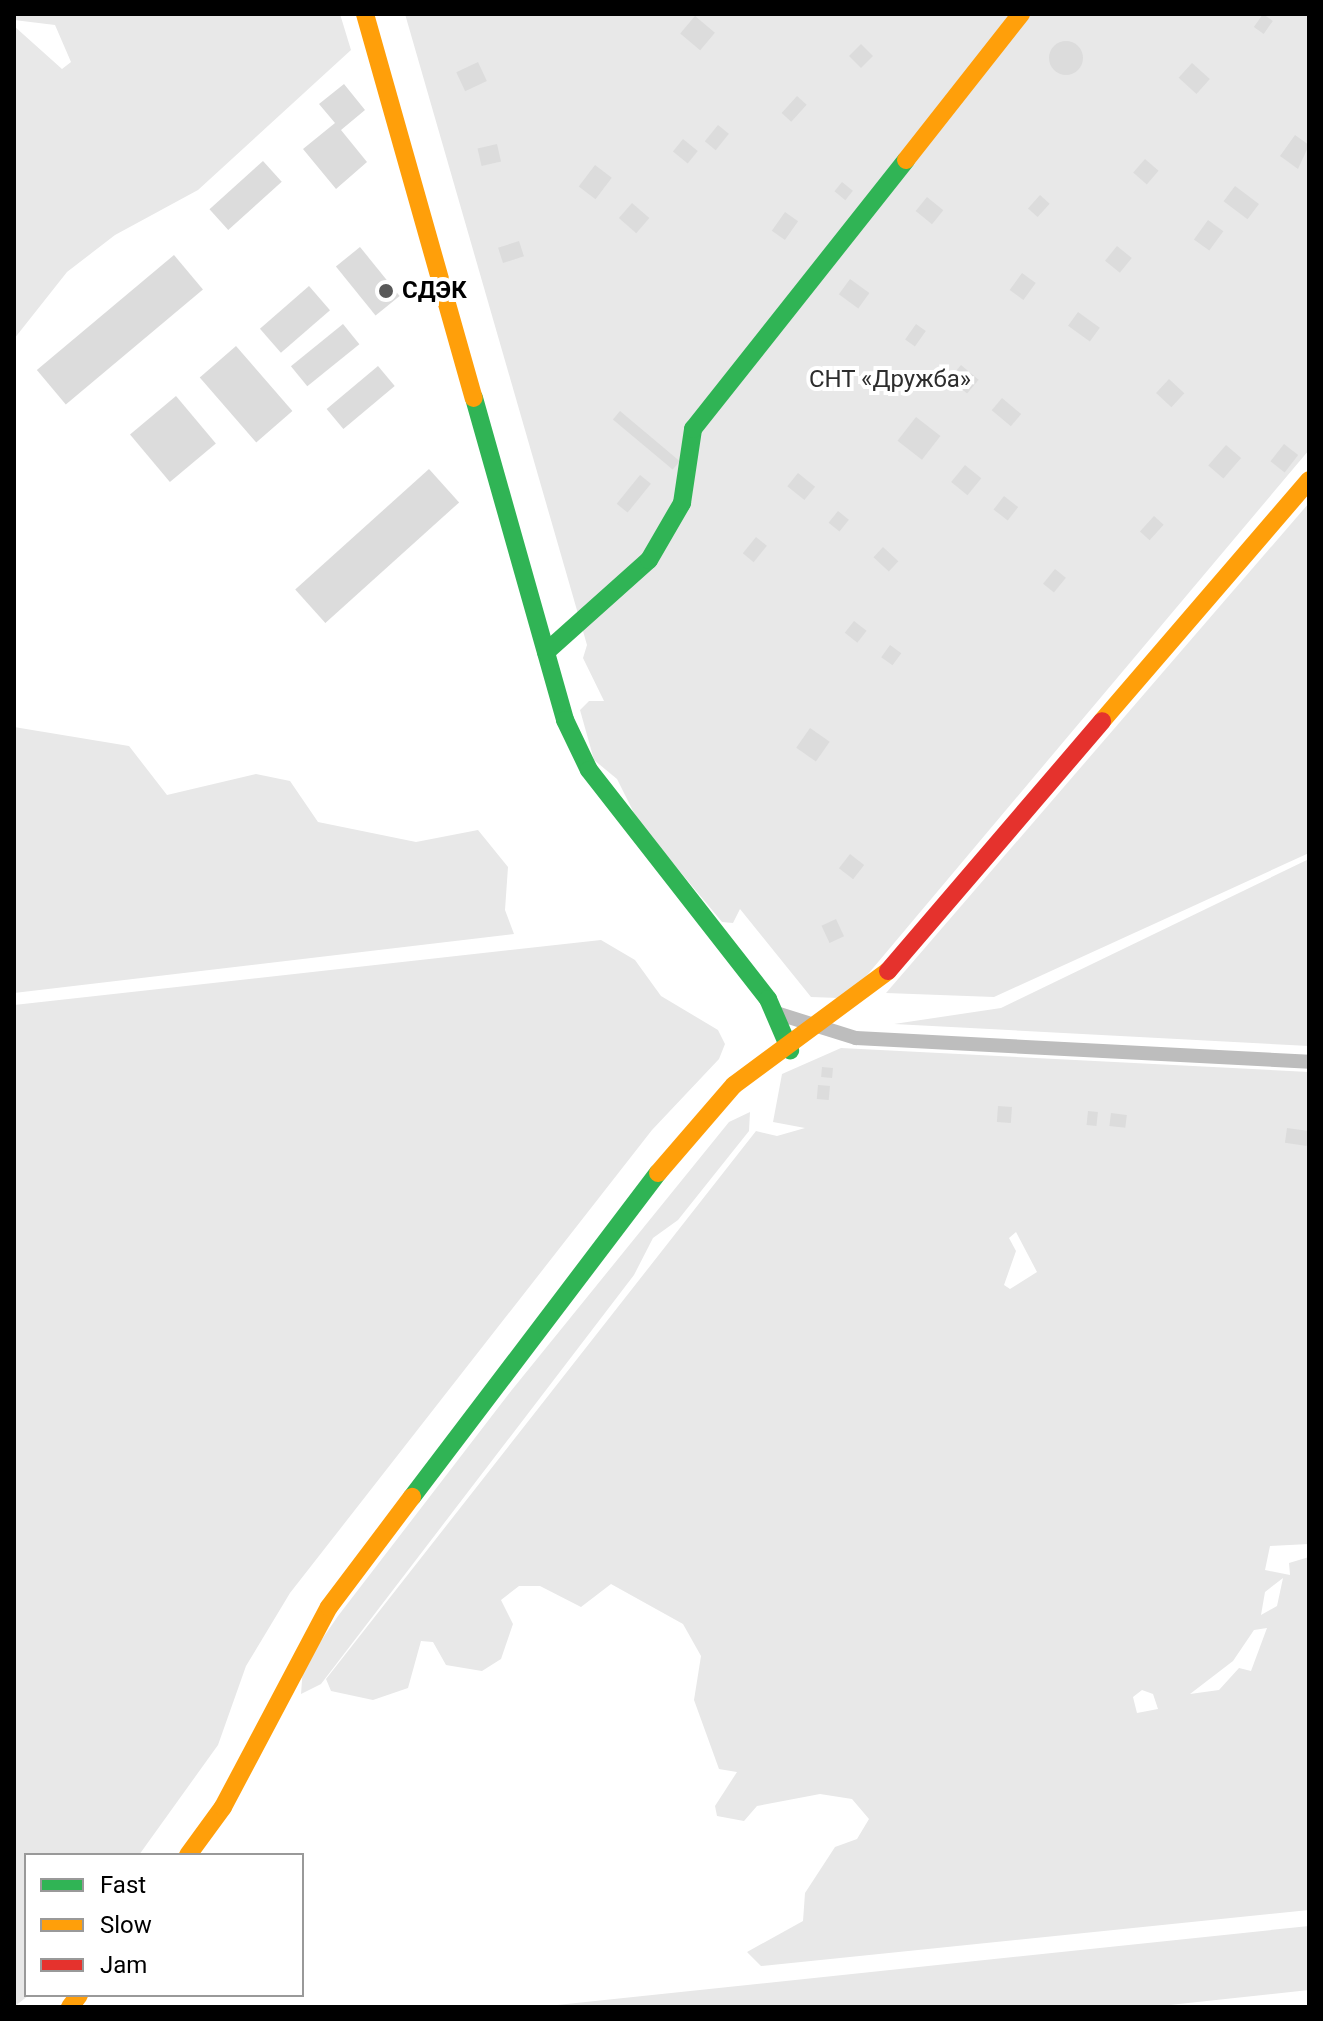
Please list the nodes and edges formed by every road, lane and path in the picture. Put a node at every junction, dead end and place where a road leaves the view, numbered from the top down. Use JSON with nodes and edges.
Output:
{"nodes":[{"id":1,"x":365,"y":14,"type":"edge"},
{"id":2,"x":1021,"y":14,"type":"edge"},
{"id":3,"x":1309,"y":480,"type":"edge"},
{"id":4,"x":546,"y":652,"type":"junction"},
{"id":5,"x":776,"y":1013,"type":"junction"},
{"id":6,"x":822,"y":1030,"type":"junction"},
{"id":7,"x":790,"y":1050,"type":"junction"},
{"id":8,"x":1309,"y":1062,"type":"edge"},
{"id":9,"x":189,"y":1853,"type":"edge"}],
"edges":[{"from":1,"to":4,"type":"street"},
{"from":2,"to":4,"type":"street"},
{"from":3,"to":6,"type":"street"},
{"from":4,"to":5,"type":"street"},
{"from":5,"to":6,"type":"street"},
{"from":5,"to":7,"type":"street"},
{"from":6,"to":7,"type":"street"},
{"from":6,"to":8,"type":"street"},
{"from":7,"to":9,"type":"street"}]}
